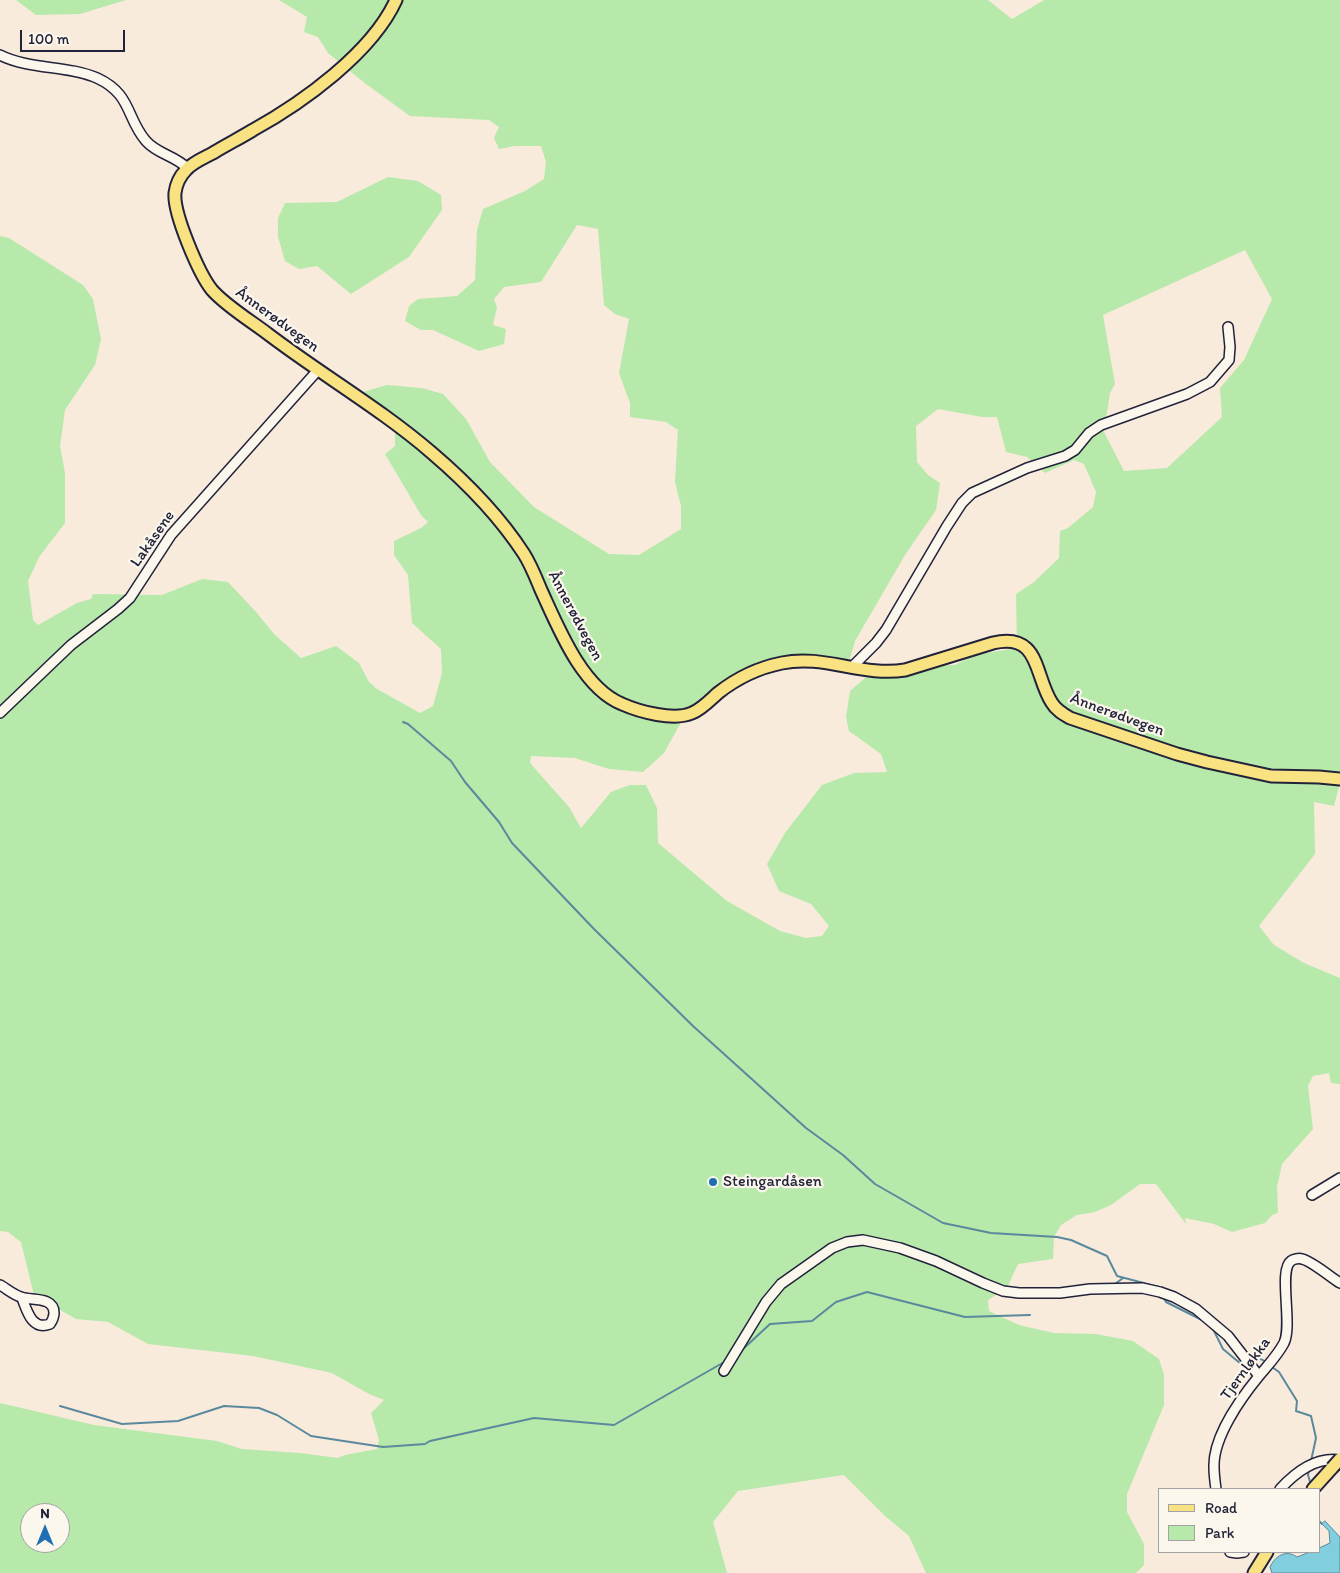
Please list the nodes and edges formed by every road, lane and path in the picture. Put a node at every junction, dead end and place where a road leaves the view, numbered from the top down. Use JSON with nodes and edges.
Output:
{"nodes":[{"id":1,"x":396,"y":0,"type":"edge"},
{"id":2,"x":0,"y":55,"type":"edge"},
{"id":3,"x":187,"y":168,"type":"junction"},
{"id":4,"x":1228,"y":328,"type":"dead end"},
{"id":5,"x":318,"y":370,"type":"junction"},
{"id":6,"x":852,"y":666,"type":"junction"},
{"id":7,"x":0,"y":713,"type":"edge"},
{"id":8,"x":1340,"y":779,"type":"edge"},
{"id":9,"x":1340,"y":1178,"type":"edge"},
{"id":10,"x":1312,"y":1195,"type":"dead end"},
{"id":11,"x":1340,"y":1283,"type":"edge"},
{"id":12,"x":0,"y":1285,"type":"edge"},
{"id":13,"x":22,"y":1298,"type":"dead end"},
{"id":14,"x":724,"y":1371,"type":"dead end"},
{"id":15,"x":1259,"y":1376,"type":"junction"},
{"id":16,"x":1337,"y":1462,"type":"edge"},
{"id":17,"x":1216,"y":1488,"type":"edge"},
{"id":18,"x":1281,"y":1488,"type":"edge"},
{"id":19,"x":1314,"y":1488,"type":"edge"},
{"id":20,"x":1266,"y":1553,"type":"edge"},
{"id":21,"x":1254,"y":1573,"type":"edge"}],
"edges":[{"from":1,"to":3,"type":"main road"},
{"from":2,"to":3,"type":"street"},
{"from":3,"to":5,"type":"main road","name":"Ånnerødvegen"},
{"from":4,"to":6,"type":"street"},
{"from":5,"to":6,"type":"main road","name":"Ånnerødvegen"},
{"from":5,"to":7,"type":"street","name":"Lakåsene"},
{"from":6,"to":8,"type":"main road","name":"Ånnerødvegen"},
{"from":9,"to":10,"type":"street"},
{"from":11,"to":15,"type":"street","name":"Tjernløkka"},
{"from":12,"to":13,"type":"street"},
{"from":14,"to":15,"type":"street"},
{"from":15,"to":17,"type":"street","name":"Tjernløkka"},
{"from":16,"to":18,"type":"street"},
{"from":16,"to":19,"type":"main road"},
{"from":20,"to":21,"type":"main road"}]}
